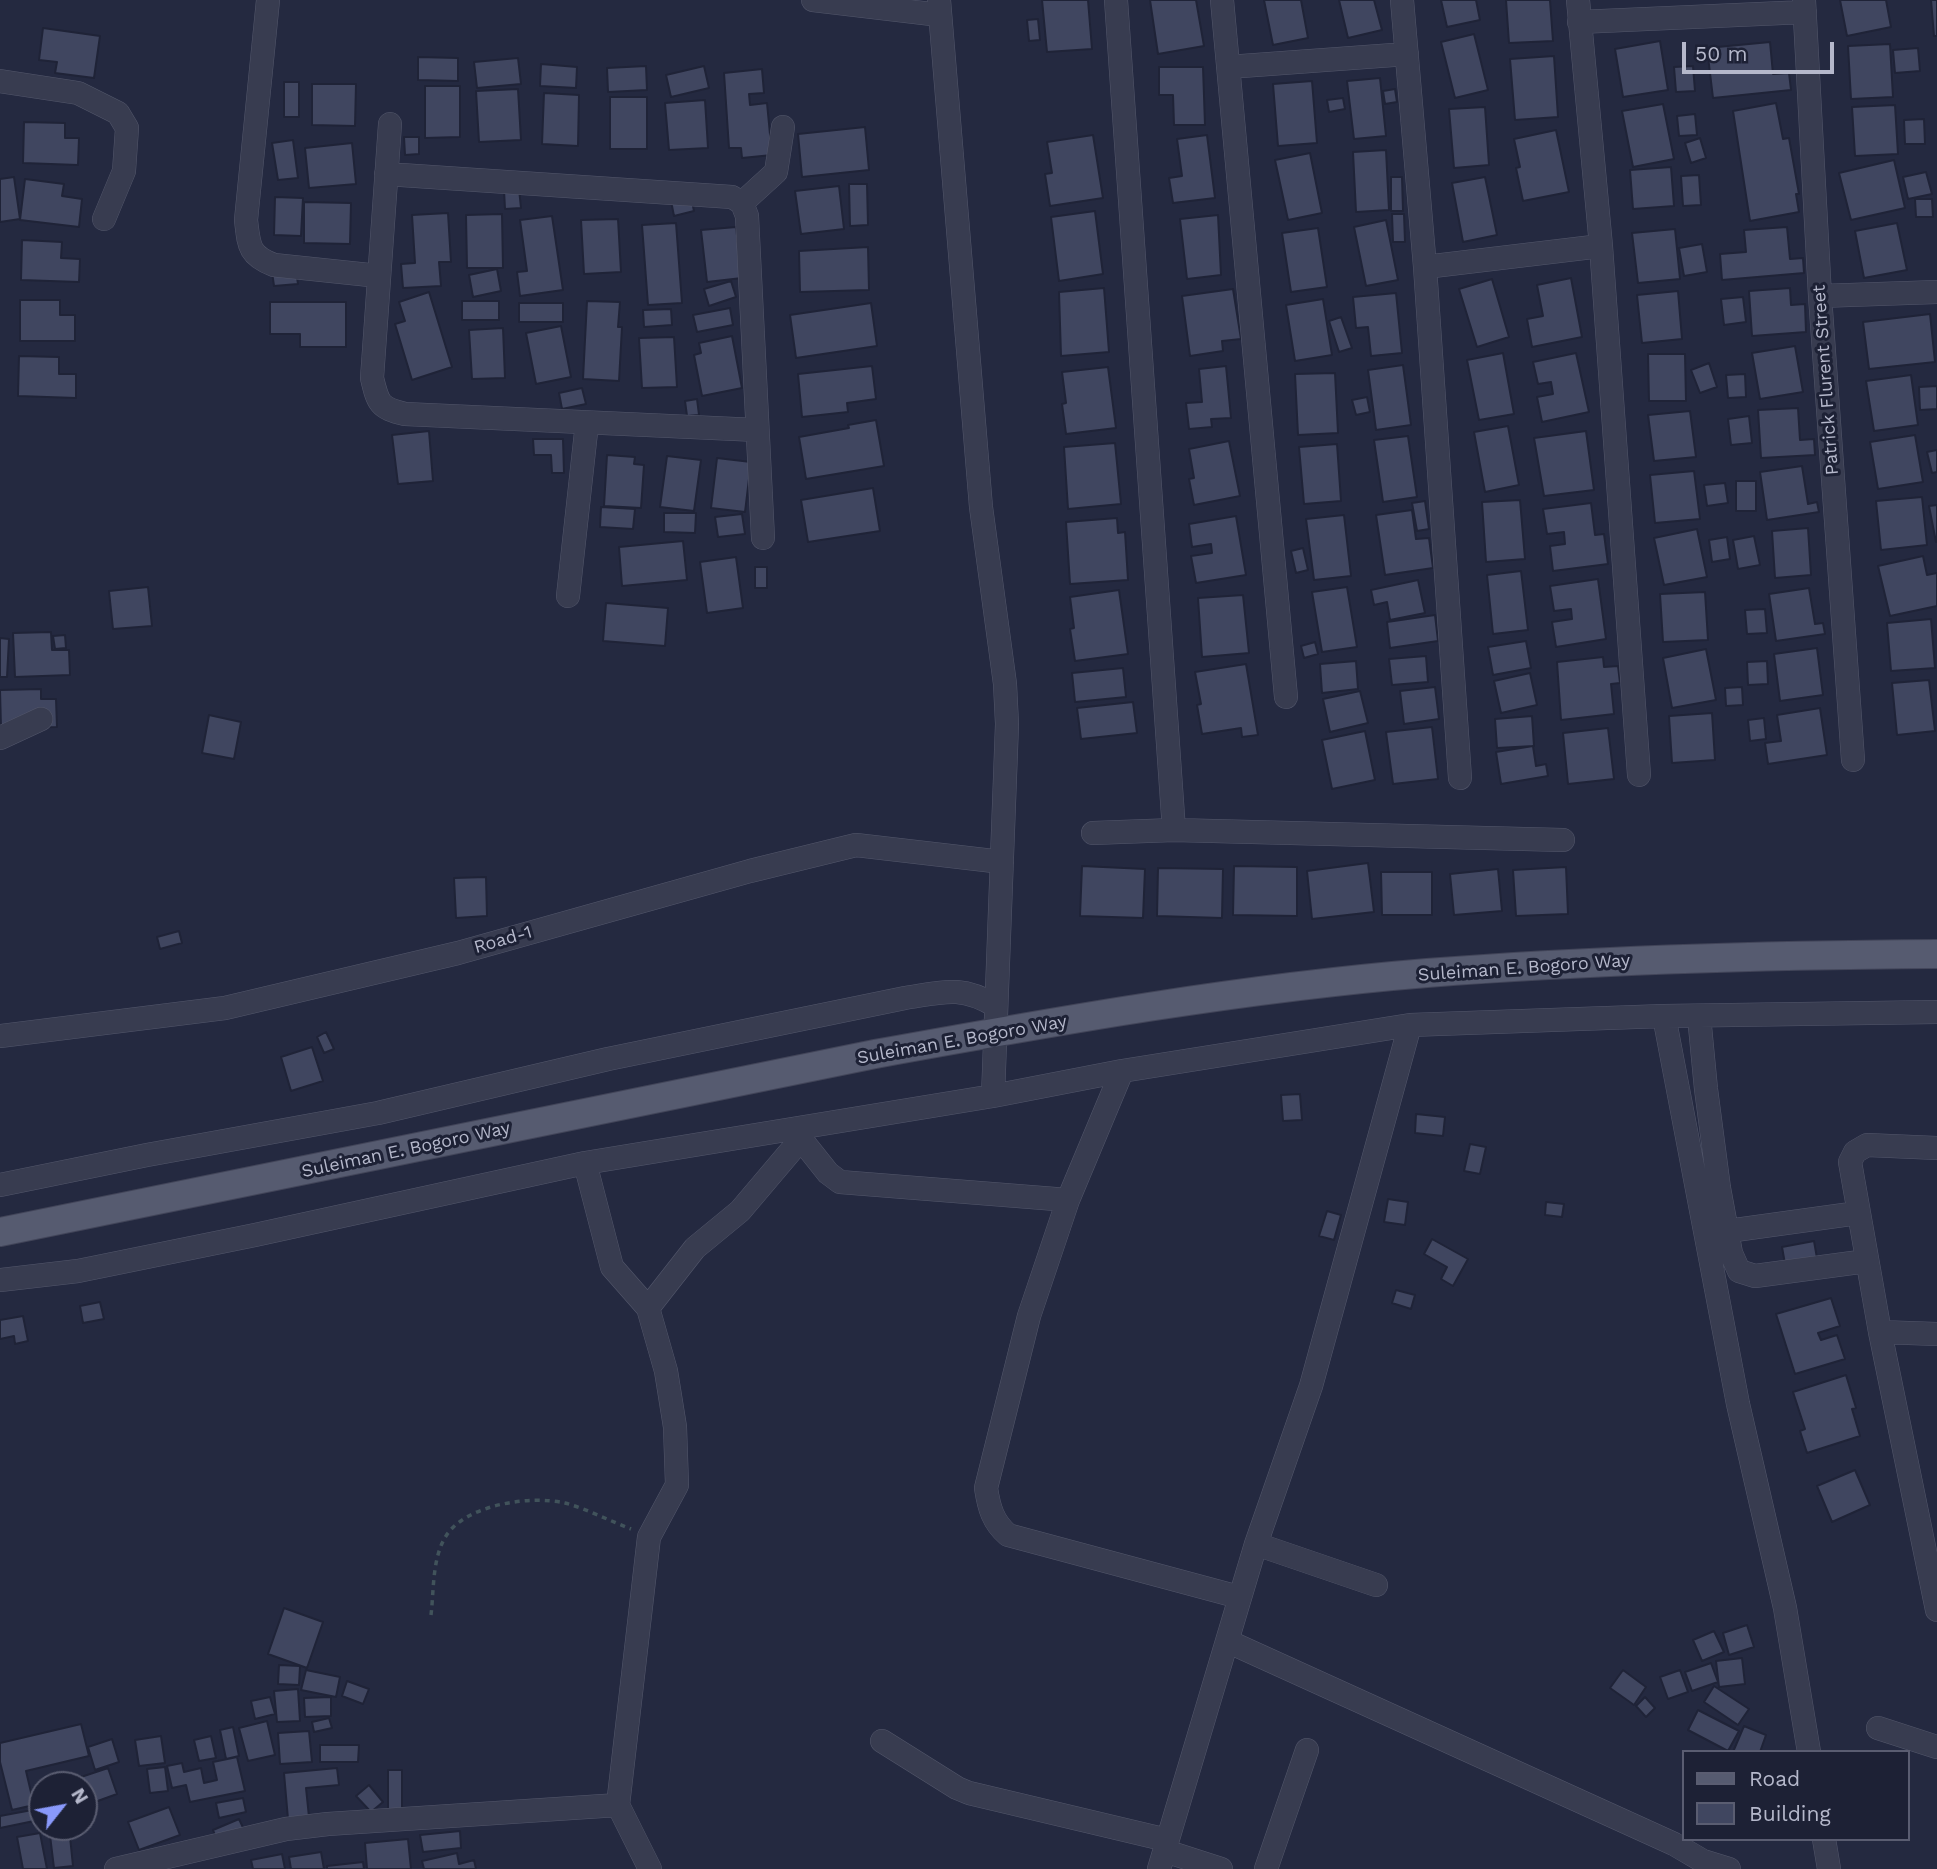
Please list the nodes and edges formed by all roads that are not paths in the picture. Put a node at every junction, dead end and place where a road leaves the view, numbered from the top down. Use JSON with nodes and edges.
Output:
{"nodes":[{"id":1,"x":268,"y":0,"type":"edge"},
{"id":2,"x":813,"y":0,"type":"edge"},
{"id":3,"x":1116,"y":0,"type":"edge"},
{"id":4,"x":1222,"y":0,"type":"edge"},
{"id":5,"x":1402,"y":0,"type":"edge"},
{"id":6,"x":1805,"y":6,"type":"edge"},
{"id":7,"x":940,"y":8,"type":"edge"},
{"id":8,"x":1579,"y":11,"type":"edge"},
{"id":9,"x":1407,"y":54,"type":"junction"},
{"id":10,"x":1228,"y":67,"type":"junction"},
{"id":11,"x":0,"y":81,"type":"edge"},
{"id":12,"x":390,"y":124,"type":"dead end"},
{"id":13,"x":783,"y":127,"type":"dead end"},
{"id":14,"x":386,"y":174,"type":"junction"},
{"id":15,"x":742,"y":203,"type":"junction"},
{"id":16,"x":104,"y":219,"type":"dead end"},
{"id":17,"x":1601,"y":246,"type":"junction"},
{"id":18,"x":1425,"y":267,"type":"junction"},
{"id":19,"x":379,"y":276,"type":"junction"},
{"id":20,"x":1937,"y":292,"type":"edge"},
{"id":21,"x":1820,"y":296,"type":"junction"},
{"id":22,"x":587,"y":422,"type":"junction"},
{"id":23,"x":757,"y":430,"type":"junction"},
{"id":24,"x":763,"y":538,"type":"dead end"},
{"id":25,"x":568,"y":596,"type":"dead end"},
{"id":26,"x":1286,"y":697,"type":"dead end"},
{"id":27,"x":41,"y":719,"type":"dead end"},
{"id":28,"x":0,"y":738,"type":"edge"},
{"id":29,"x":1853,"y":760,"type":"dead end"},
{"id":30,"x":1639,"y":775,"type":"dead end"},
{"id":31,"x":1460,"y":778,"type":"dead end"},
{"id":32,"x":1174,"y":830,"type":"junction"},
{"id":33,"x":1093,"y":833,"type":"dead end"},
{"id":34,"x":1563,"y":840,"type":"dead end"},
{"id":35,"x":1002,"y":862,"type":"junction"},
{"id":36,"x":1937,"y":954,"type":"edge"},
{"id":37,"x":1937,"y":1012,"type":"edge"},
{"id":38,"x":1664,"y":1016,"type":"junction"},
{"id":39,"x":1699,"y":1016,"type":"junction"},
{"id":40,"x":996,"y":1019,"type":"junction"},
{"id":41,"x":1409,"y":1025,"type":"junction"},
{"id":42,"x":0,"y":1036,"type":"edge"},
{"id":43,"x":1122,"y":1071,"type":"junction"},
{"id":44,"x":993,"y":1096,"type":"junction"},
{"id":45,"x":797,"y":1134,"type":"junction"},
{"id":46,"x":1937,"y":1148,"type":"edge"},
{"id":47,"x":585,"y":1163,"type":"junction"},
{"id":48,"x":0,"y":1185,"type":"edge"},
{"id":49,"x":1068,"y":1200,"type":"junction"},
{"id":50,"x":1858,"y":1213,"type":"junction"},
{"id":51,"x":1728,"y":1231,"type":"junction"},
{"id":52,"x":0,"y":1232,"type":"edge"},
{"id":53,"x":1867,"y":1261,"type":"junction"},
{"id":54,"x":0,"y":1280,"type":"edge"},
{"id":55,"x":648,"y":1308,"type":"junction"},
{"id":56,"x":1880,"y":1332,"type":"junction"},
{"id":57,"x":1937,"y":1334,"type":"edge"},
{"id":58,"x":1930,"y":1535,"type":"edge"},
{"id":59,"x":1256,"y":1544,"type":"junction"},
{"id":60,"x":1376,"y":1585,"type":"dead end"},
{"id":61,"x":1239,"y":1597,"type":"junction"},
{"id":62,"x":1937,"y":1610,"type":"edge"},
{"id":63,"x":1227,"y":1642,"type":"junction"},
{"id":64,"x":1878,"y":1728,"type":"dead end"},
{"id":65,"x":882,"y":1741,"type":"dead end"},
{"id":66,"x":1937,"y":1746,"type":"edge"},
{"id":67,"x":1307,"y":1750,"type":"dead end"},
{"id":68,"x":1809,"y":1750,"type":"edge"},
{"id":69,"x":618,"y":1805,"type":"junction"},
{"id":70,"x":1824,"y":1841,"type":"edge"},
{"id":71,"x":1164,"y":1853,"type":"edge"},
{"id":72,"x":117,"y":1869,"type":"edge"},
{"id":73,"x":650,"y":1869,"type":"edge"},
{"id":74,"x":1221,"y":1869,"type":"edge"},
{"id":75,"x":1266,"y":1869,"type":"edge"},
{"id":76,"x":1729,"y":1869,"type":"edge"},
{"id":77,"x":1829,"y":1869,"type":"edge"}],
"edges":[{"from":1,"to":19,"type":"street"},
{"from":2,"to":7,"type":"street"},
{"from":3,"to":32,"type":"street"},
{"from":4,"to":10,"type":"street"},
{"from":5,"to":9,"type":"street"},
{"from":6,"to":8,"type":"street"},
{"from":6,"to":21,"type":"street","name":"Patrick Flurent Street"},
{"from":7,"to":35,"type":"street"},
{"from":8,"to":17,"type":"street"},
{"from":9,"to":10,"type":"street"},
{"from":9,"to":18,"type":"street"},
{"from":10,"to":26,"type":"street"},
{"from":11,"to":16,"type":"street"},
{"from":12,"to":14,"type":"street"},
{"from":13,"to":15,"type":"street"},
{"from":14,"to":15,"type":"street"},
{"from":14,"to":19,"type":"street"},
{"from":15,"to":23,"type":"street"},
{"from":17,"to":18,"type":"street"},
{"from":17,"to":30,"type":"street"},
{"from":18,"to":31,"type":"street"},
{"from":19,"to":22,"type":"street"},
{"from":20,"to":21,"type":"street"},
{"from":21,"to":29,"type":"street","name":"Patrick Flurent Street"},
{"from":22,"to":23,"type":"street"},
{"from":22,"to":25,"type":"street"},
{"from":23,"to":24,"type":"street"},
{"from":27,"to":28,"type":"street"},
{"from":32,"to":33,"type":"street"},
{"from":32,"to":34,"type":"street"},
{"from":35,"to":40,"type":"street"},
{"from":35,"to":42,"type":"street","name":"Road-1"},
{"from":36,"to":40,"type":"main road","name":"Suleiman E. Bogoro Way"},
{"from":37,"to":39,"type":"street"},
{"from":38,"to":39,"type":"street"},
{"from":38,"to":41,"type":"street"},
{"from":38,"to":68,"type":"street"},
{"from":39,"to":51,"type":"street"},
{"from":40,"to":44,"type":"street"},
{"from":40,"to":48,"type":"street"},
{"from":40,"to":52,"type":"main road","name":"Suleiman E. Bogoro Way"},
{"from":41,"to":43,"type":"street"},
{"from":41,"to":59,"type":"street"},
{"from":43,"to":44,"type":"street"},
{"from":43,"to":49,"type":"street"},
{"from":44,"to":45,"type":"street"},
{"from":45,"to":47,"type":"street"},
{"from":45,"to":49,"type":"street"},
{"from":45,"to":55,"type":"street"},
{"from":46,"to":50,"type":"street"},
{"from":47,"to":54,"type":"street"},
{"from":47,"to":55,"type":"street"},
{"from":49,"to":61,"type":"street"},
{"from":50,"to":51,"type":"street"},
{"from":50,"to":53,"type":"street"},
{"from":51,"to":53,"type":"street"},
{"from":53,"to":56,"type":"street"},
{"from":55,"to":69,"type":"street"},
{"from":56,"to":57,"type":"street"},
{"from":56,"to":58,"type":"street"},
{"from":58,"to":62,"type":"street"},
{"from":59,"to":60,"type":"street"},
{"from":59,"to":61,"type":"street"},
{"from":61,"to":63,"type":"street"},
{"from":63,"to":71,"type":"street"},
{"from":63,"to":76,"type":"street"},
{"from":64,"to":66,"type":"street"},
{"from":65,"to":71,"type":"street"},
{"from":67,"to":75,"type":"street"},
{"from":69,"to":72,"type":"street"},
{"from":69,"to":73,"type":"street"},
{"from":70,"to":77,"type":"street"},
{"from":71,"to":74,"type":"street"}]}
